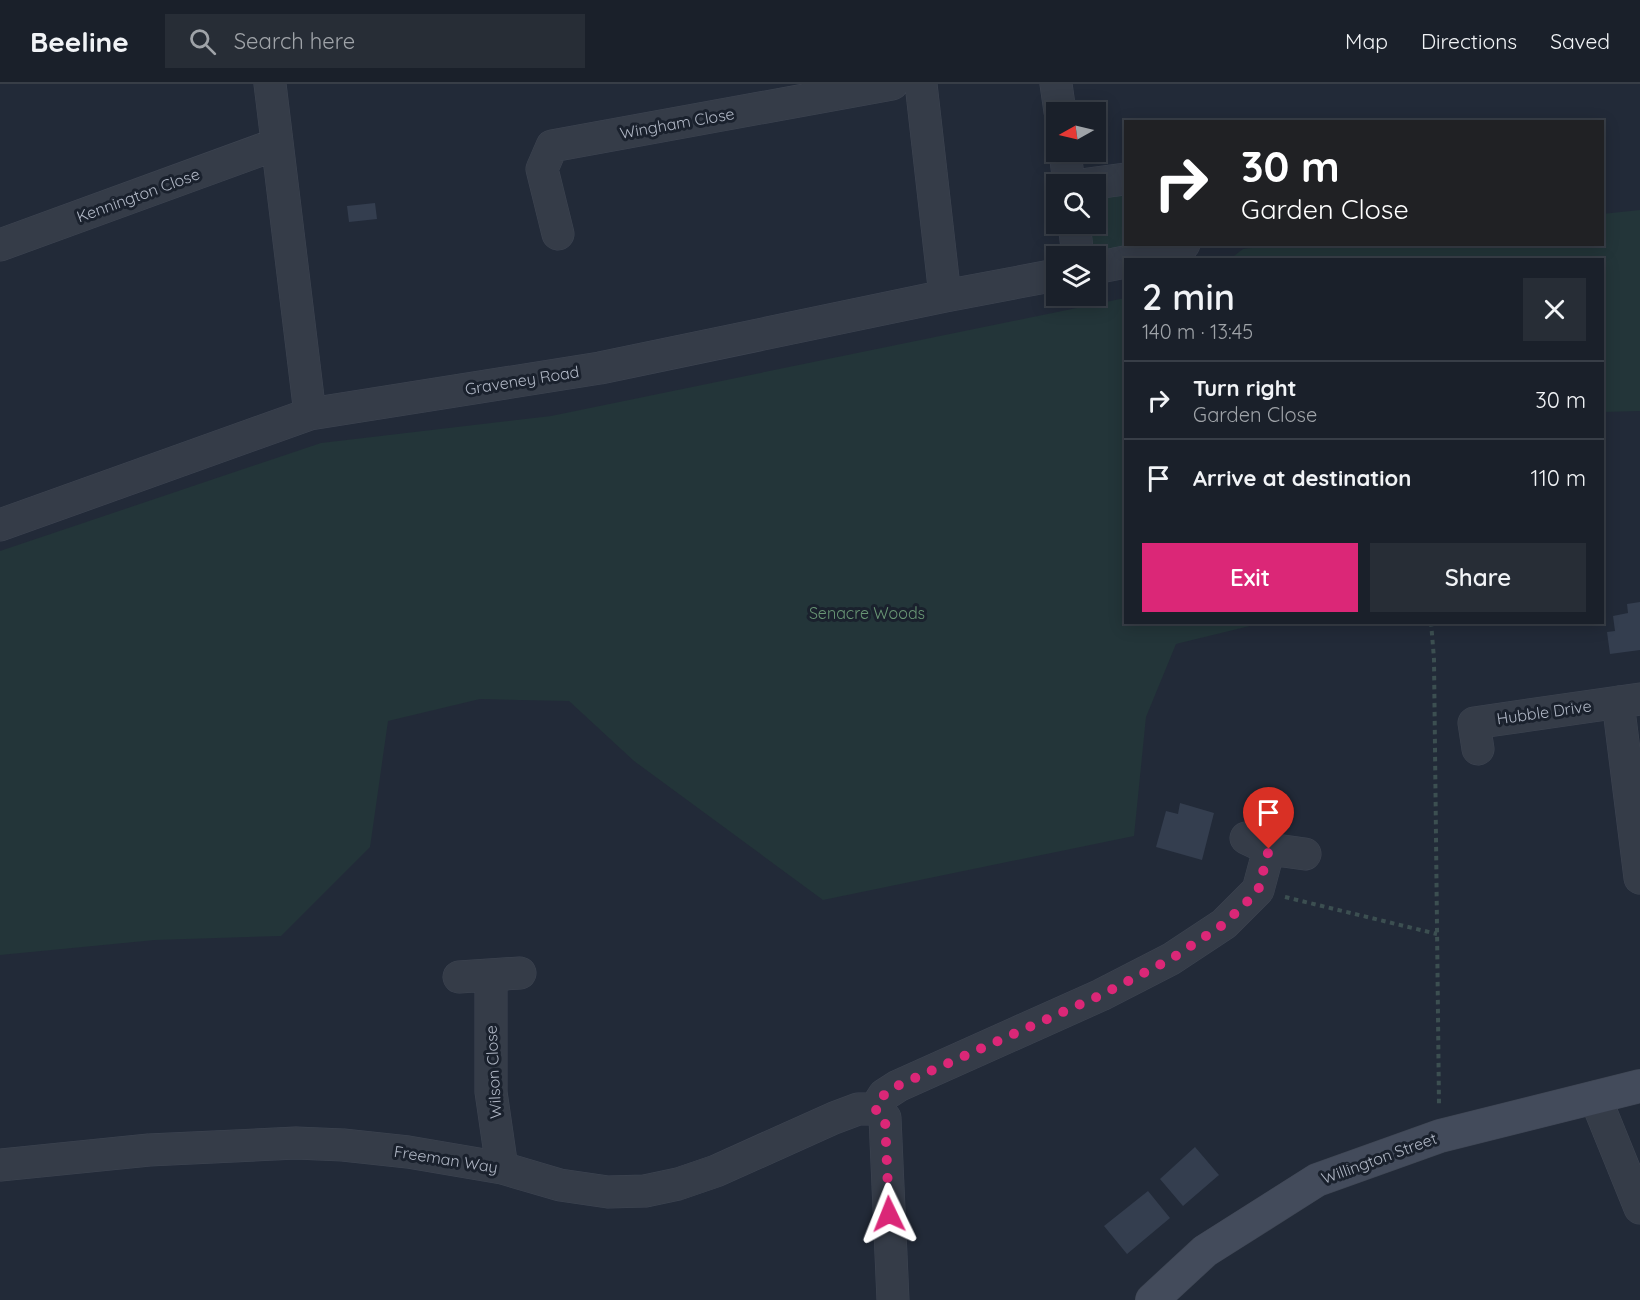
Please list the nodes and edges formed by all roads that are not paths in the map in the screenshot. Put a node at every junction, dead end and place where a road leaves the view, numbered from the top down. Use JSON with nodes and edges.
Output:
{"nodes":[{"id":1,"x":270,"y":84,"type":"edge"},
{"id":2,"x":892,"y":84,"type":"edge"},
{"id":3,"x":921,"y":84,"type":"edge"},
{"id":4,"x":1056,"y":84,"type":"edge"},
{"id":5,"x":1059,"y":102,"type":"edge"},
{"id":6,"x":277,"y":144,"type":"junction"},
{"id":7,"x":1124,"y":179,"type":"edge"},
{"id":8,"x":1106,"y":182,"type":"edge"},
{"id":9,"x":558,"y":234,"type":"dead end"},
{"id":10,"x":0,"y":245,"type":"edge"},
{"id":11,"x":1179,"y":246,"type":"edge"},
{"id":12,"x":1143,"y":258,"type":"edge"},
{"id":13,"x":1124,"y":261,"type":"edge"},
{"id":14,"x":1106,"y":265,"type":"edge"},
{"id":15,"x":1046,"y":277,"type":"edge"},
{"id":16,"x":945,"y":296,"type":"junction"},
{"id":17,"x":310,"y":414,"type":"junction"},
{"id":18,"x":0,"y":525,"type":"edge"},
{"id":19,"x":1629,"y":700,"type":"edge"},
{"id":20,"x":1478,"y":749,"type":"dead end"},
{"id":21,"x":1305,"y":854,"type":"dead end"},
{"id":22,"x":1640,"y":878,"type":"edge"},
{"id":23,"x":459,"y":977,"type":"dead end"},
{"id":24,"x":1640,"y":1086,"type":"edge"},
{"id":25,"x":1595,"y":1097,"type":"junction"},
{"id":26,"x":875,"y":1109,"type":"junction"},
{"id":27,"x":0,"y":1165,"type":"edge"},
{"id":28,"x":502,"y":1168,"type":"junction"},
{"id":29,"x":1640,"y":1208,"type":"edge"},
{"id":30,"x":893,"y":1300,"type":"edge"},
{"id":31,"x":1152,"y":1300,"type":"edge"}],
"edges":[{"from":1,"to":6,"type":"street"},
{"from":2,"to":9,"type":"street","name":"Wingham Close"},
{"from":3,"to":16,"type":"street"},
{"from":4,"to":5,"type":"street"},
{"from":6,"to":10,"type":"street","name":"Kennington Close"},
{"from":6,"to":17,"type":"street"},
{"from":7,"to":8,"type":"street"},
{"from":11,"to":12,"type":"street"},
{"from":13,"to":14,"type":"street"},
{"from":15,"to":16,"type":"street","name":"Graveney Road"},
{"from":16,"to":17,"type":"street","name":"Graveney Road"},
{"from":17,"to":18,"type":"street","name":"Graveney Road"},
{"from":19,"to":20,"type":"street","name":"Hubble Drive"},
{"from":19,"to":22,"type":"street"},
{"from":21,"to":26,"type":"street"},
{"from":23,"to":28,"type":"street","name":"Wilson Close"},
{"from":24,"to":25,"type":"street","name":"Willington Street"},
{"from":25,"to":29,"type":"street"},
{"from":25,"to":31,"type":"street","name":"Willington Street"},
{"from":26,"to":28,"type":"street","name":"Freeman Way"},
{"from":26,"to":30,"type":"street"},
{"from":27,"to":28,"type":"street","name":"Freeman Way"}]}
